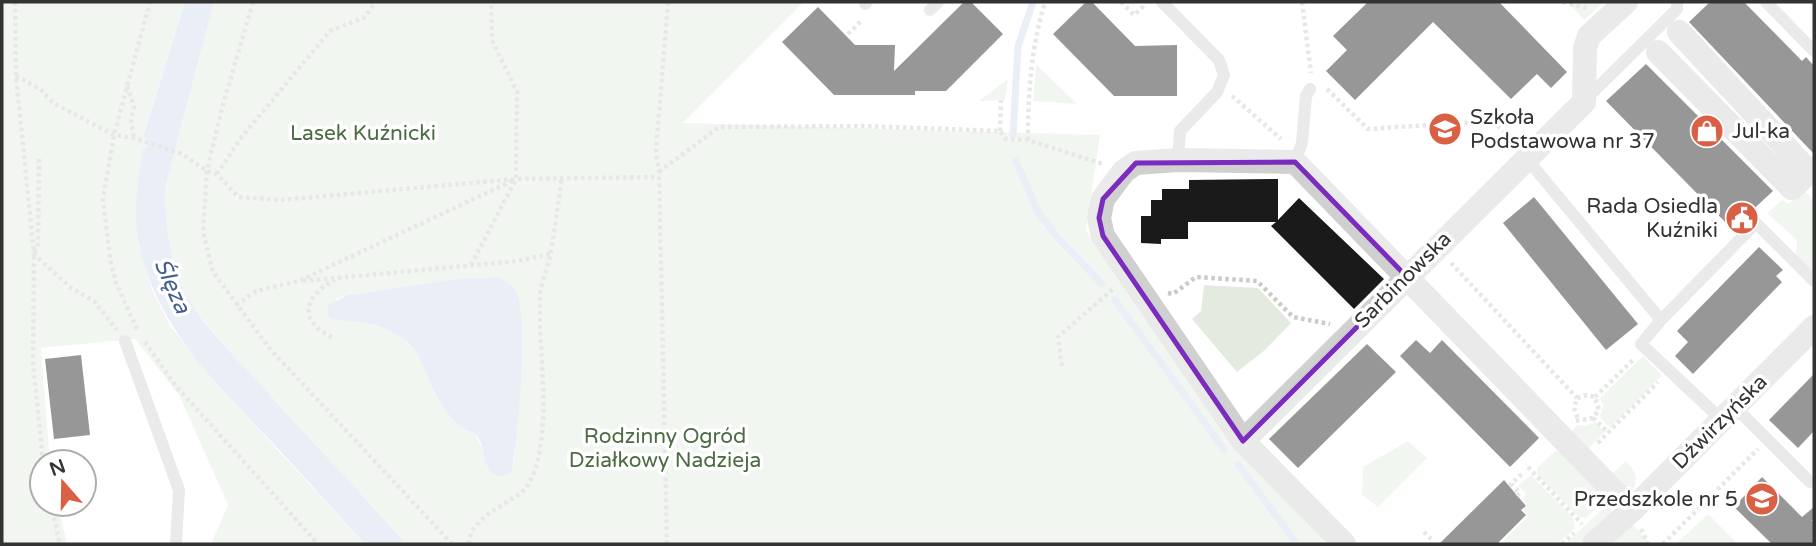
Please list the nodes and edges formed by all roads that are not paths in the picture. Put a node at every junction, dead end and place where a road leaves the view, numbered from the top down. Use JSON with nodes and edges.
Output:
{"nodes":[{"id":1,"x":1626,"y":2,"type":"edge"},
{"id":2,"x":1677,"y":2,"type":"edge"},
{"id":3,"x":1766,"y":2,"type":"edge"},
{"id":4,"x":1159,"y":7,"type":"edge"},
{"id":5,"x":1814,"y":51,"type":"edge"},
{"id":6,"x":1663,"y":57,"type":"joint"},
{"id":7,"x":1310,"y":89,"type":"dead end"},
{"id":8,"x":1584,"y":102,"type":"junction"},
{"id":9,"x":1524,"y":153,"type":"junction"},
{"id":10,"x":1296,"y":158,"type":"junction"},
{"id":11,"x":1178,"y":160,"type":"junction"},
{"id":12,"x":1407,"y":277,"type":"junction"},
{"id":13,"x":1814,"y":281,"type":"edge"},
{"id":14,"x":1661,"y":320,"type":"junction"},
{"id":15,"x":1814,"y":327,"type":"edge"},
{"id":16,"x":125,"y":341,"type":"road end"},
{"id":17,"x":1728,"y":414,"type":"junction"},
{"id":18,"x":1242,"y":441,"type":"junction"},
{"id":19,"x":1810,"y":482,"type":"dead end"},
{"id":20,"x":1632,"y":510,"type":"junction"},
{"id":21,"x":1588,"y":535,"type":"edge"},
{"id":22,"x":176,"y":544,"type":"edge"},
{"id":23,"x":1344,"y":544,"type":"edge"}],
"edges":[{"from":1,"to":8,"type":"street"},
{"from":2,"to":8,"type":"lane"},
{"from":3,"to":5,"type":"lane"},
{"from":4,"to":11,"type":"lane"},
{"from":6,"to":6,"type":"street"},
{"from":7,"to":10,"type":"lane"},
{"from":8,"to":9,"type":"street","name":"Sarbinowska"},
{"from":9,"to":12,"type":"street","name":"Sarbinowska"},
{"from":9,"to":14,"type":"lane"},
{"from":10,"to":11,"type":"street"},
{"from":10,"to":12,"type":"street"},
{"from":11,"to":18,"type":"street"},
{"from":12,"to":18,"type":"street","name":"Sarbinowska"},
{"from":12,"to":20,"type":"street"},
{"from":13,"to":14,"type":"lane"},
{"from":14,"to":17,"type":"lane"},
{"from":15,"to":17,"type":"street","name":"Dźwirzyńska"},
{"from":16,"to":22,"type":"lane"},
{"from":17,"to":19,"type":"lane"},
{"from":17,"to":20,"type":"street","name":"Dźwirzyńska"},
{"from":18,"to":23,"type":"street"},
{"from":20,"to":21,"type":"street","name":"Dźwirzyńska"}]}
